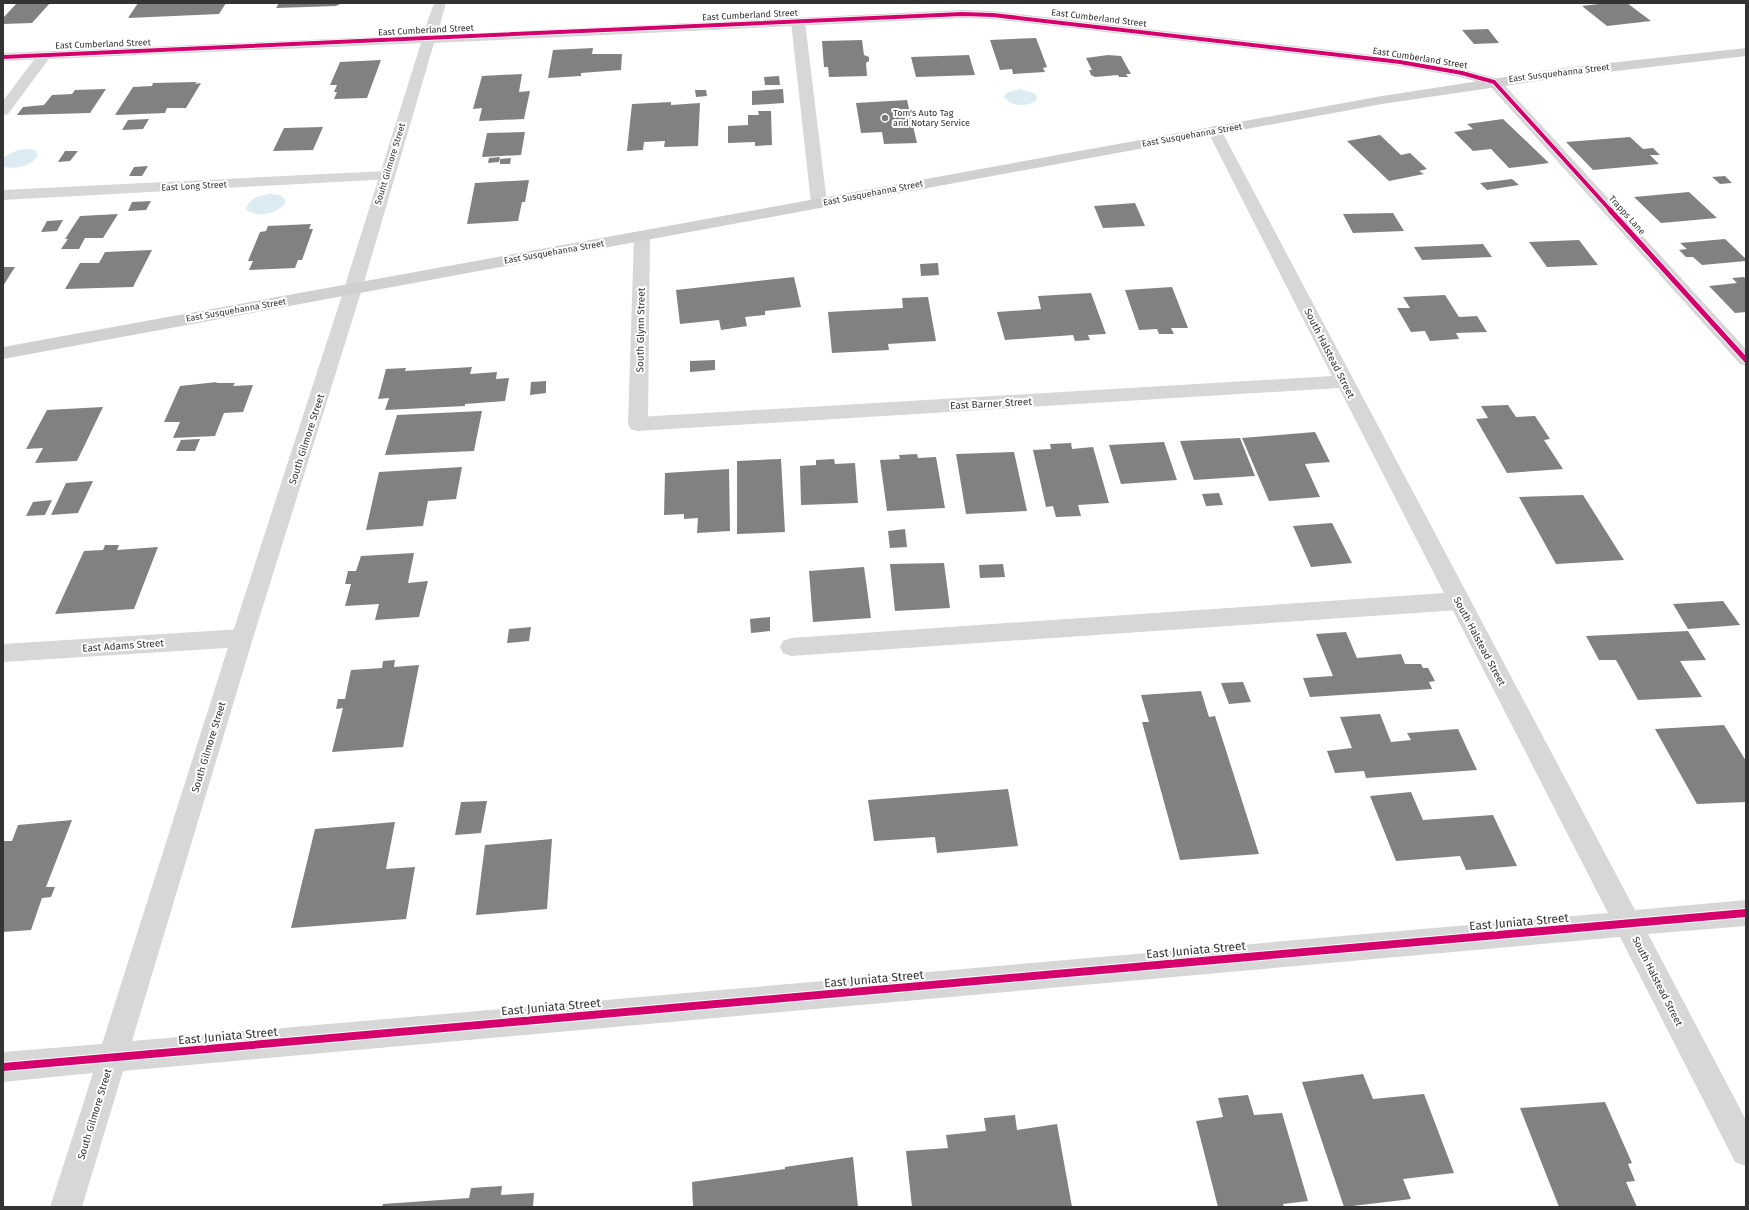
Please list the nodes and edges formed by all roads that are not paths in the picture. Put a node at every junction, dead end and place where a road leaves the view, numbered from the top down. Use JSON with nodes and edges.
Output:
{"nodes":[{"id":1,"x":440,"y":3,"type":"edge"},
{"id":2,"x":798,"y":22,"type":"junction"},
{"id":3,"x":428,"y":40,"type":"junction"},
{"id":4,"x":1746,"y":52,"type":"edge"},
{"id":5,"x":44,"y":56,"type":"junction"},
{"id":6,"x":3,"y":58,"type":"edge"},
{"id":7,"x":1494,"y":82,"type":"junction"},
{"id":8,"x":3,"y":111,"type":"edge"},
{"id":9,"x":1214,"y":130,"type":"junction"},
{"id":10,"x":386,"y":176,"type":"junction"},
{"id":11,"x":3,"y":195,"type":"edge"},
{"id":12,"x":819,"y":203,"type":"junction"},
{"id":13,"x":642,"y":236,"type":"junction"},
{"id":14,"x":353,"y":289,"type":"junction"},
{"id":15,"x":3,"y":353,"type":"edge"},
{"id":16,"x":1746,"y":360,"type":"edge"},
{"id":17,"x":1345,"y":381,"type":"junction"},
{"id":18,"x":638,"y":424,"type":"joint"},
{"id":19,"x":1459,"y":601,"type":"junction"},
{"id":20,"x":242,"y":638,"type":"junction"},
{"id":21,"x":792,"y":647,"type":"dead end"},
{"id":22,"x":3,"y":653,"type":"edge"},
{"id":23,"x":1746,"y":913,"type":"edge"},
{"id":24,"x":1628,"y":923,"type":"junction"},
{"id":25,"x":111,"y":1057,"type":"junction"},
{"id":26,"x":3,"y":1067,"type":"edge"},
{"id":27,"x":1746,"y":1151,"type":"edge"},
{"id":28,"x":66,"y":1207,"type":"edge"}],
"edges":[{"from":1,"to":3,"type":"street"},
{"from":2,"to":3,"type":"street","name":"East Cumberland Street"},
{"from":2,"to":7,"type":"street","name":"East Cumberland Street"},
{"from":2,"to":12,"type":"street"},
{"from":3,"to":5,"type":"street","name":"East Cumberland Street"},
{"from":3,"to":10,"type":"street","name":"Souht Gilmore Street"},
{"from":4,"to":7,"type":"main road","name":"East Susquehanna Street"},
{"from":5,"to":6,"type":"street","name":"East Cumberland Street"},
{"from":5,"to":8,"type":"street"},
{"from":7,"to":9,"type":"main road","name":"East Susquehanna Street"},
{"from":7,"to":16,"type":"street","name":"Trapps Lane"},
{"from":9,"to":12,"type":"main road","name":"East Susquehanna Street"},
{"from":9,"to":17,"type":"street","name":"South Halstead Street"},
{"from":10,"to":11,"type":"street","name":"East Long Street"},
{"from":10,"to":14,"type":"street","name":"Souht Gilmore Street"},
{"from":12,"to":13,"type":"main road","name":"East Susquehanna Street"},
{"from":13,"to":14,"type":"main road","name":"East Susquehanna Street"},
{"from":13,"to":18,"type":"street","name":"South Glynn Street"},
{"from":14,"to":15,"type":"main road","name":"East Susquehanna Street"},
{"from":14,"to":20,"type":"street","name":"South Gilmore Street"},
{"from":17,"to":18,"type":"street","name":"East Barner Street"},
{"from":17,"to":19,"type":"street","name":"South Halstead Street"},
{"from":19,"to":21,"type":"street"},
{"from":19,"to":24,"type":"street","name":"South Halstead Street"},
{"from":20,"to":22,"type":"street","name":"East Adams Street"},
{"from":20,"to":25,"type":"street","name":"South Gilmore Street"},
{"from":23,"to":24,"type":"street","name":"East Juniata Street"},
{"from":24,"to":25,"type":"street","name":"East Juniata Street"},
{"from":24,"to":27,"type":"street","name":"South Halstead Street"},
{"from":25,"to":26,"type":"street","name":"East Juniata Street"},
{"from":25,"to":28,"type":"street","name":"South Gilmore Street"}]}
